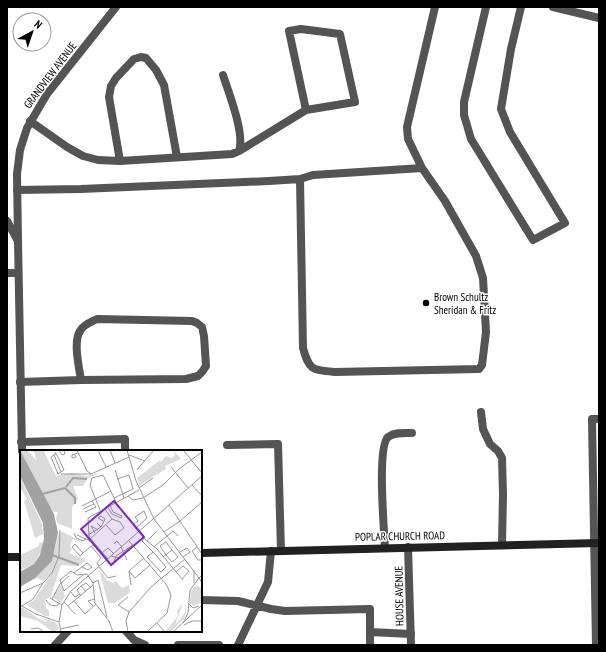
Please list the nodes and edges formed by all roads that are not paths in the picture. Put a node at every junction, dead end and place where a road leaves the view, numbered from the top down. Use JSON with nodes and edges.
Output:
{"nodes":[{"id":1,"x":116,"y":7,"type":"edge"},
{"id":2,"x":436,"y":7,"type":"edge"},
{"id":3,"x":486,"y":7,"type":"edge"},
{"id":4,"x":521,"y":7,"type":"edge"},
{"id":5,"x":553,"y":7,"type":"edge"},
{"id":6,"x":599,"y":18,"type":"edge"},
{"id":7,"x":223,"y":75,"type":"dead end"},
{"id":8,"x":306,"y":110,"type":"junction"},
{"id":9,"x":30,"y":121,"type":"junction"},
{"id":10,"x":239,"y":151,"type":"junction"},
{"id":11,"x":177,"y":157,"type":"junction"},
{"id":12,"x":120,"y":161,"type":"junction"},
{"id":13,"x":422,"y":168,"type":"junction"},
{"id":14,"x":300,"y":179,"type":"junction"},
{"id":15,"x":17,"y":190,"type":"junction"},
{"id":16,"x":7,"y":221,"type":"edge"},
{"id":17,"x":18,"y":241,"type":"junction"},
{"id":18,"x":7,"y":272,"type":"edge"},
{"id":19,"x":18,"y":273,"type":"junction"},
{"id":20,"x":80,"y":380,"type":"junction"},
{"id":21,"x":20,"y":382,"type":"junction"},
{"id":22,"x":481,"y":412,"type":"dead end"},
{"id":23,"x":599,"y":419,"type":"edge"},
{"id":24,"x":412,"y":433,"type":"dead end"},
{"id":25,"x":21,"y":442,"type":"junction"},
{"id":26,"x":227,"y":445,"type":"dead end"},
{"id":27,"x":22,"y":450,"type":"edge"},
{"id":28,"x":125,"y":450,"type":"edge"},
{"id":29,"x":596,"y":477,"type":"edge"},
{"id":30,"x":596,"y":543,"type":"edge"},
{"id":31,"x":502,"y":545,"type":"junction"},
{"id":32,"x":408,"y":547,"type":"junction"},
{"id":33,"x":385,"y":548,"type":"junction"},
{"id":34,"x":271,"y":551,"type":"junction"},
{"id":35,"x":282,"y":551,"type":"junction"},
{"id":36,"x":202,"y":553,"type":"edge"},
{"id":37,"x":7,"y":557,"type":"edge"},
{"id":38,"x":20,"y":557,"type":"edge"},
{"id":39,"x":202,"y":600,"type":"edge"},
{"id":40,"x":257,"y":606,"type":"junction"},
{"id":41,"x":67,"y":632,"type":"edge"},
{"id":42,"x":127,"y":632,"type":"edge"},
{"id":43,"x":370,"y":632,"type":"junction"},
{"id":44,"x":411,"y":634,"type":"junction"},
{"id":45,"x":55,"y":645,"type":"edge"},
{"id":46,"x":145,"y":645,"type":"edge"},
{"id":47,"x":178,"y":645,"type":"edge"},
{"id":48,"x":219,"y":645,"type":"edge"},
{"id":49,"x":238,"y":645,"type":"edge"},
{"id":50,"x":370,"y":645,"type":"edge"},
{"id":51,"x":411,"y":645,"type":"edge"},
{"id":52,"x":596,"y":645,"type":"edge"}],
"edges":[{"from":1,"to":9,"type":"street","name":"GRANDVIEW AVENUE"},
{"from":2,"to":13,"type":"street"},
{"from":3,"to":4,"type":"street"},
{"from":5,"to":6,"type":"street"},
{"from":7,"to":10,"type":"street"},
{"from":8,"to":8,"type":"street"},
{"from":8,"to":10,"type":"street"},
{"from":9,"to":12,"type":"street"},
{"from":9,"to":15,"type":"street","name":"GRANDVIEW AVENUE"},
{"from":10,"to":11,"type":"street"},
{"from":11,"to":12,"type":"street"},
{"from":11,"to":12,"type":"street"},
{"from":13,"to":14,"type":"street"},
{"from":13,"to":14,"type":"street"},
{"from":14,"to":15,"type":"street"},
{"from":15,"to":17,"type":"street","name":"GRANDVIEW AVENUE"},
{"from":16,"to":17,"type":"street"},
{"from":17,"to":19,"type":"street","name":"GRANDVIEW AVENUE"},
{"from":18,"to":19,"type":"street"},
{"from":19,"to":21,"type":"street","name":"GRANDVIEW AVENUE"},
{"from":20,"to":20,"type":"street"},
{"from":20,"to":21,"type":"street"},
{"from":21,"to":25,"type":"street","name":"GRANDVIEW AVENUE"},
{"from":22,"to":31,"type":"street"},
{"from":23,"to":29,"type":"street"},
{"from":24,"to":33,"type":"street"},
{"from":25,"to":27,"type":"street","name":"GRANDVIEW AVENUE"},
{"from":25,"to":28,"type":"street"},
{"from":26,"to":35,"type":"street"},
{"from":29,"to":30,"type":"street"},
{"from":30,"to":31,"type":"street","name":"POPLAR CHURCH ROAD"},
{"from":30,"to":52,"type":"street"},
{"from":31,"to":32,"type":"street","name":"POPLAR CHURCH ROAD"},
{"from":32,"to":33,"type":"street","name":"POPLAR CHURCH ROAD"},
{"from":32,"to":44,"type":"street","name":"HOUSE AVENUE"},
{"from":33,"to":35,"type":"street","name":"POPLAR CHURCH ROAD"},
{"from":34,"to":35,"type":"street","name":"POPLAR CHURCH ROAD"},
{"from":34,"to":36,"type":"street","name":"POPLAR CHURCH ROAD"},
{"from":34,"to":40,"type":"street"},
{"from":37,"to":38,"type":"street"},
{"from":39,"to":40,"type":"street"},
{"from":40,"to":43,"type":"street"},
{"from":40,"to":49,"type":"street"},
{"from":41,"to":45,"type":"street"},
{"from":42,"to":46,"type":"street"},
{"from":43,"to":44,"type":"street"},
{"from":43,"to":50,"type":"street"},
{"from":44,"to":51,"type":"street","name":"HOUSE AVENUE"},
{"from":47,"to":48,"type":"street"}]}
